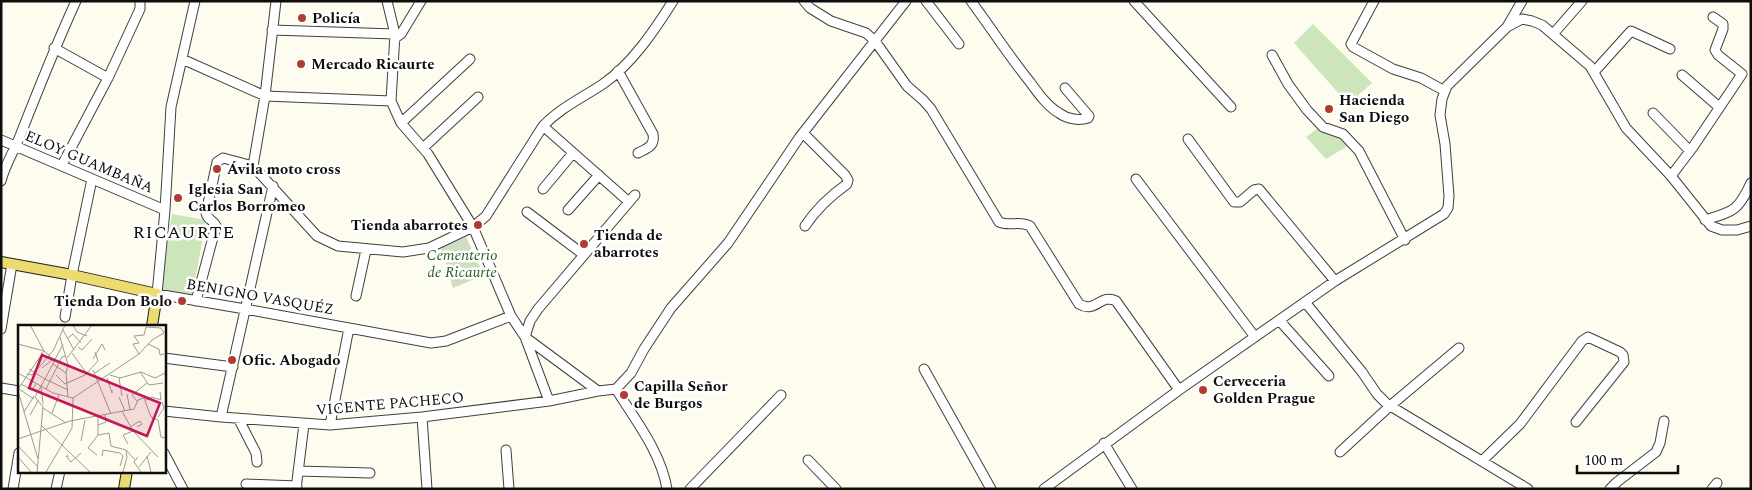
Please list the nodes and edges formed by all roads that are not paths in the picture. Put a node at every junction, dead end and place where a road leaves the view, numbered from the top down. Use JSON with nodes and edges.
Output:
{"nodes":[{"id":1,"x":76,"y":1,"type":"edge"},
{"id":2,"x":140,"y":1,"type":"edge"},
{"id":3,"x":195,"y":1,"type":"edge"},
{"id":4,"x":276,"y":1,"type":"edge"},
{"id":5,"x":387,"y":1,"type":"edge"},
{"id":6,"x":421,"y":1,"type":"edge"},
{"id":7,"x":804,"y":1,"type":"edge"},
{"id":8,"x":906,"y":1,"type":"edge"},
{"id":9,"x":926,"y":1,"type":"edge"},
{"id":10,"x":971,"y":1,"type":"edge"},
{"id":11,"x":1134,"y":1,"type":"edge"},
{"id":12,"x":1374,"y":1,"type":"edge"},
{"id":13,"x":1522,"y":1,"type":"edge"},
{"id":14,"x":1582,"y":1,"type":"edge"},
{"id":15,"x":668,"y":3,"type":"edge"},
{"id":16,"x":1713,"y":17,"type":"dead end"},
{"id":17,"x":1507,"y":27,"type":"junction"},
{"id":18,"x":272,"y":30,"type":"junction"},
{"id":19,"x":1554,"y":33,"type":"junction"},
{"id":20,"x":395,"y":36,"type":"junction"},
{"id":21,"x":875,"y":41,"type":"junction"},
{"id":22,"x":959,"y":44,"type":"dead end"},
{"id":23,"x":54,"y":48,"type":"junction"},
{"id":24,"x":1670,"y":49,"type":"dead end"},
{"id":25,"x":1272,"y":55,"type":"dead end"},
{"id":26,"x":182,"y":58,"type":"junction"},
{"id":27,"x":470,"y":59,"type":"dead end"},
{"id":28,"x":618,"y":71,"type":"junction"},
{"id":29,"x":1594,"y":72,"type":"junction"},
{"id":30,"x":1682,"y":75,"type":"dead end"},
{"id":31,"x":108,"y":78,"type":"junction"},
{"id":32,"x":1064,"y":88,"type":"dead end"},
{"id":33,"x":1445,"y":91,"type":"junction"},
{"id":34,"x":265,"y":96,"type":"junction"},
{"id":35,"x":478,"y":97,"type":"dead end"},
{"id":36,"x":390,"y":101,"type":"junction"},
{"id":37,"x":1231,"y":107,"type":"dead end"},
{"id":38,"x":1719,"y":107,"type":"junction"},
{"id":39,"x":1653,"y":113,"type":"dead end"},
{"id":40,"x":401,"y":123,"type":"junction"},
{"id":41,"x":543,"y":126,"type":"junction"},
{"id":42,"x":803,"y":133,"type":"junction"},
{"id":43,"x":1188,"y":139,"type":"dead end"},
{"id":44,"x":1,"y":140,"type":"edge"},
{"id":45,"x":16,"y":146,"type":"junction"},
{"id":46,"x":423,"y":148,"type":"junction"},
{"id":47,"x":1690,"y":151,"type":"junction"},
{"id":48,"x":573,"y":153,"type":"junction"},
{"id":49,"x":638,"y":153,"type":"dead end"},
{"id":50,"x":62,"y":165,"type":"junction"},
{"id":51,"x":253,"y":166,"type":"junction"},
{"id":52,"x":599,"y":175,"type":"junction"},
{"id":53,"x":1671,"y":176,"type":"junction"},
{"id":54,"x":92,"y":179,"type":"junction"},
{"id":55,"x":1136,"y":179,"type":"dead end"},
{"id":56,"x":1,"y":181,"type":"edge"},
{"id":57,"x":1751,"y":183,"type":"edge"},
{"id":58,"x":273,"y":186,"type":"junction"},
{"id":59,"x":543,"y":190,"type":"dead end"},
{"id":60,"x":165,"y":210,"type":"junction"},
{"id":61,"x":568,"y":210,"type":"dead end"},
{"id":62,"x":527,"y":212,"type":"dead end"},
{"id":63,"x":1705,"y":220,"type":"junction"},
{"id":64,"x":805,"y":226,"type":"dead end"},
{"id":65,"x":1751,"y":226,"type":"edge"},
{"id":66,"x":473,"y":227,"type":"junction"},
{"id":67,"x":1405,"y":240,"type":"junction"},
{"id":68,"x":366,"y":250,"type":"junction"},
{"id":69,"x":584,"y":256,"type":"junction"},
{"id":70,"x":6,"y":263,"type":"edge"},
{"id":71,"x":72,"y":275,"type":"junction"},
{"id":72,"x":1335,"y":281,"type":"junction"},
{"id":73,"x":157,"y":294,"type":"junction"},
{"id":74,"x":356,"y":296,"type":"dead end"},
{"id":75,"x":196,"y":301,"type":"junction"},
{"id":76,"x":1305,"y":302,"type":"junction"},
{"id":77,"x":245,"y":309,"type":"junction"},
{"id":78,"x":511,"y":316,"type":"junction"},
{"id":79,"x":65,"y":317,"type":"dead end"},
{"id":80,"x":1279,"y":320,"type":"junction"},
{"id":81,"x":152,"y":325,"type":"edge"},
{"id":82,"x":348,"y":328,"type":"junction"},
{"id":83,"x":1,"y":329,"type":"edge"},
{"id":84,"x":525,"y":337,"type":"junction"},
{"id":85,"x":1254,"y":337,"type":"junction"},
{"id":86,"x":1459,"y":348,"type":"dead end"},
{"id":87,"x":165,"y":358,"type":"edge"},
{"id":88,"x":232,"y":367,"type":"junction"},
{"id":89,"x":924,"y":369,"type":"dead end"},
{"id":90,"x":1328,"y":376,"type":"dead end"},
{"id":91,"x":1,"y":388,"type":"edge"},
{"id":92,"x":616,"y":389,"type":"junction"},
{"id":93,"x":1179,"y":390,"type":"junction"},
{"id":94,"x":18,"y":391,"type":"edge"},
{"id":95,"x":598,"y":391,"type":"junction"},
{"id":96,"x":781,"y":395,"type":"dead end"},
{"id":97,"x":550,"y":401,"type":"junction"},
{"id":98,"x":1390,"y":406,"type":"junction"},
{"id":99,"x":165,"y":410,"type":"edge"},
{"id":100,"x":221,"y":417,"type":"junction"},
{"id":101,"x":422,"y":417,"type":"junction"},
{"id":102,"x":238,"y":418,"type":"junction"},
{"id":103,"x":1664,"y":420,"type":"dead end"},
{"id":104,"x":1576,"y":422,"type":"dead end"},
{"id":105,"x":304,"y":424,"type":"junction"},
{"id":106,"x":330,"y":425,"type":"junction"},
{"id":107,"x":1104,"y":444,"type":"junction"},
{"id":108,"x":506,"y":450,"type":"dead end"},
{"id":109,"x":1340,"y":452,"type":"dead end"},
{"id":110,"x":165,"y":455,"type":"edge"},
{"id":111,"x":18,"y":458,"type":"edge"},
{"id":112,"x":808,"y":460,"type":"dead end"},
{"id":113,"x":1482,"y":461,"type":"junction"},
{"id":114,"x":257,"y":462,"type":"dead end"},
{"id":115,"x":298,"y":471,"type":"junction"},
{"id":116,"x":60,"y":472,"type":"edge"},
{"id":117,"x":127,"y":472,"type":"edge"},
{"id":118,"x":370,"y":472,"type":"dead end"},
{"id":119,"x":246,"y":484,"type":"dead end"},
{"id":120,"x":296,"y":487,"type":"edge"},
{"id":121,"x":13,"y":489,"type":"edge"},
{"id":122,"x":56,"y":489,"type":"edge"},
{"id":123,"x":124,"y":489,"type":"edge"},
{"id":124,"x":183,"y":489,"type":"edge"},
{"id":125,"x":426,"y":489,"type":"edge"},
{"id":126,"x":509,"y":489,"type":"edge"},
{"id":127,"x":667,"y":489,"type":"edge"},
{"id":128,"x":690,"y":489,"type":"edge"},
{"id":129,"x":836,"y":489,"type":"edge"},
{"id":130,"x":991,"y":489,"type":"edge"},
{"id":131,"x":1044,"y":489,"type":"edge"},
{"id":132,"x":1132,"y":489,"type":"edge"},
{"id":133,"x":1528,"y":489,"type":"edge"},
{"id":134,"x":1610,"y":489,"type":"edge"}],
"edges":[{"from":1,"to":23,"type":"street"},
{"from":2,"to":31,"type":"street"},
{"from":3,"to":26,"type":"street"},
{"from":4,"to":18,"type":"street"},
{"from":5,"to":20,"type":"street"},
{"from":6,"to":20,"type":"street"},
{"from":7,"to":21,"type":"street"},
{"from":8,"to":21,"type":"street"},
{"from":9,"to":22,"type":"street"},
{"from":10,"to":32,"type":"street"},
{"from":11,"to":37,"type":"street"},
{"from":12,"to":33,"type":"street"},
{"from":13,"to":17,"type":"street"},
{"from":14,"to":19,"type":"street"},
{"from":15,"to":28,"type":"street"},
{"from":16,"to":38,"type":"street"},
{"from":17,"to":19,"type":"street"},
{"from":17,"to":33,"type":"street"},
{"from":18,"to":20,"type":"street"},
{"from":18,"to":34,"type":"street"},
{"from":19,"to":29,"type":"street"},
{"from":20,"to":36,"type":"street"},
{"from":21,"to":42,"type":"street"},
{"from":21,"to":93,"type":"street"},
{"from":23,"to":31,"type":"street"},
{"from":23,"to":45,"type":"street"},
{"from":24,"to":29,"type":"street"},
{"from":25,"to":67,"type":"street"},
{"from":26,"to":34,"type":"street"},
{"from":26,"to":60,"type":"street"},
{"from":27,"to":40,"type":"street"},
{"from":28,"to":41,"type":"street"},
{"from":28,"to":49,"type":"street"},
{"from":29,"to":53,"type":"street"},
{"from":30,"to":38,"type":"street"},
{"from":31,"to":50,"type":"street"},
{"from":33,"to":67,"type":"street"},
{"from":34,"to":36,"type":"street"},
{"from":34,"to":51,"type":"street"},
{"from":35,"to":46,"type":"street"},
{"from":36,"to":40,"type":"street"},
{"from":38,"to":47,"type":"street"},
{"from":39,"to":47,"type":"street"},
{"from":40,"to":46,"type":"street"},
{"from":41,"to":48,"type":"street"},
{"from":41,"to":66,"type":"street"},
{"from":42,"to":64,"type":"street"},
{"from":42,"to":92,"type":"street"},
{"from":43,"to":72,"type":"street"},
{"from":44,"to":45,"type":"street","name":"ELOY GUAMBAÑA"},
{"from":45,"to":50,"type":"street","name":"ELOY GUAMBAÑA"},
{"from":45,"to":56,"type":"street"},
{"from":46,"to":66,"type":"street"},
{"from":47,"to":53,"type":"street"},
{"from":48,"to":52,"type":"street"},
{"from":48,"to":59,"type":"street"},
{"from":50,"to":54,"type":"street","name":"ELOY GUAMBAÑA"},
{"from":51,"to":58,"type":"street"},
{"from":51,"to":75,"type":"street"},
{"from":52,"to":61,"type":"street"},
{"from":52,"to":69,"type":"street"},
{"from":53,"to":63,"type":"street"},
{"from":54,"to":60,"type":"street","name":"ELOY GUAMBAÑA"},
{"from":54,"to":71,"type":"street"},
{"from":55,"to":85,"type":"street"},
{"from":57,"to":63,"type":"street"},
{"from":58,"to":68,"type":"street"},
{"from":58,"to":77,"type":"street"},
{"from":60,"to":73,"type":"street"},
{"from":62,"to":69,"type":"street"},
{"from":63,"to":65,"type":"street"},
{"from":66,"to":68,"type":"street"},
{"from":66,"to":78,"type":"street"},
{"from":67,"to":72,"type":"street"},
{"from":68,"to":74,"type":"street"},
{"from":69,"to":84,"type":"street"},
{"from":70,"to":71,"type":"main road","name":"BENIGNO VASQUÉZ"},
{"from":70,"to":83,"type":"street"},
{"from":71,"to":73,"type":"main road","name":"BENIGNO VASQUÉZ"},
{"from":71,"to":79,"type":"street"},
{"from":72,"to":76,"type":"street"},
{"from":73,"to":75,"type":"street","name":"BENIGNO VASQUÉZ"},
{"from":73,"to":81,"type":"main road"},
{"from":75,"to":77,"type":"street","name":"BENIGNO VASQUÉZ"},
{"from":76,"to":80,"type":"street"},
{"from":76,"to":98,"type":"street"},
{"from":77,"to":82,"type":"street","name":"BENIGNO VASQUÉZ"},
{"from":77,"to":88,"type":"street"},
{"from":78,"to":82,"type":"street","name":"BENIGNO VASQUÉZ"},
{"from":78,"to":84,"type":"street"},
{"from":80,"to":85,"type":"street"},
{"from":80,"to":90,"type":"street"},
{"from":82,"to":106,"type":"street"},
{"from":84,"to":95,"type":"street"},
{"from":84,"to":97,"type":"street"},
{"from":85,"to":93,"type":"street"},
{"from":86,"to":98,"type":"street"},
{"from":87,"to":88,"type":"street"},
{"from":88,"to":100,"type":"street"},
{"from":89,"to":130,"type":"street"},
{"from":91,"to":94,"type":"street"},
{"from":92,"to":95,"type":"street","name":"VICENTE PACHECO"},
{"from":92,"to":127,"type":"street"},
{"from":93,"to":107,"type":"street"},
{"from":95,"to":97,"type":"street","name":"VICENTE PACHECO"},
{"from":96,"to":128,"type":"street"},
{"from":97,"to":101,"type":"street","name":"VICENTE PACHECO"},
{"from":98,"to":109,"type":"street"},
{"from":98,"to":113,"type":"street"},
{"from":99,"to":100,"type":"street","name":"VICENTE PACHECO"},
{"from":100,"to":102,"type":"street","name":"VICENTE PACHECO"},
{"from":101,"to":106,"type":"street","name":"VICENTE PACHECO"},
{"from":101,"to":125,"type":"street"},
{"from":102,"to":105,"type":"street","name":"VICENTE PACHECO"},
{"from":102,"to":114,"type":"street"},
{"from":103,"to":134,"type":"street"},
{"from":104,"to":113,"type":"street"},
{"from":105,"to":106,"type":"street","name":"VICENTE PACHECO"},
{"from":105,"to":115,"type":"street"},
{"from":107,"to":131,"type":"street"},
{"from":107,"to":132,"type":"street"},
{"from":108,"to":126,"type":"street"},
{"from":110,"to":124,"type":"street"},
{"from":111,"to":121,"type":"street"},
{"from":112,"to":129,"type":"street"},
{"from":113,"to":133,"type":"street"},
{"from":115,"to":118,"type":"street"},
{"from":115,"to":120,"type":"street"},
{"from":116,"to":122,"type":"street"},
{"from":117,"to":123,"type":"main road"},
{"from":119,"to":120,"type":"street"}]}
